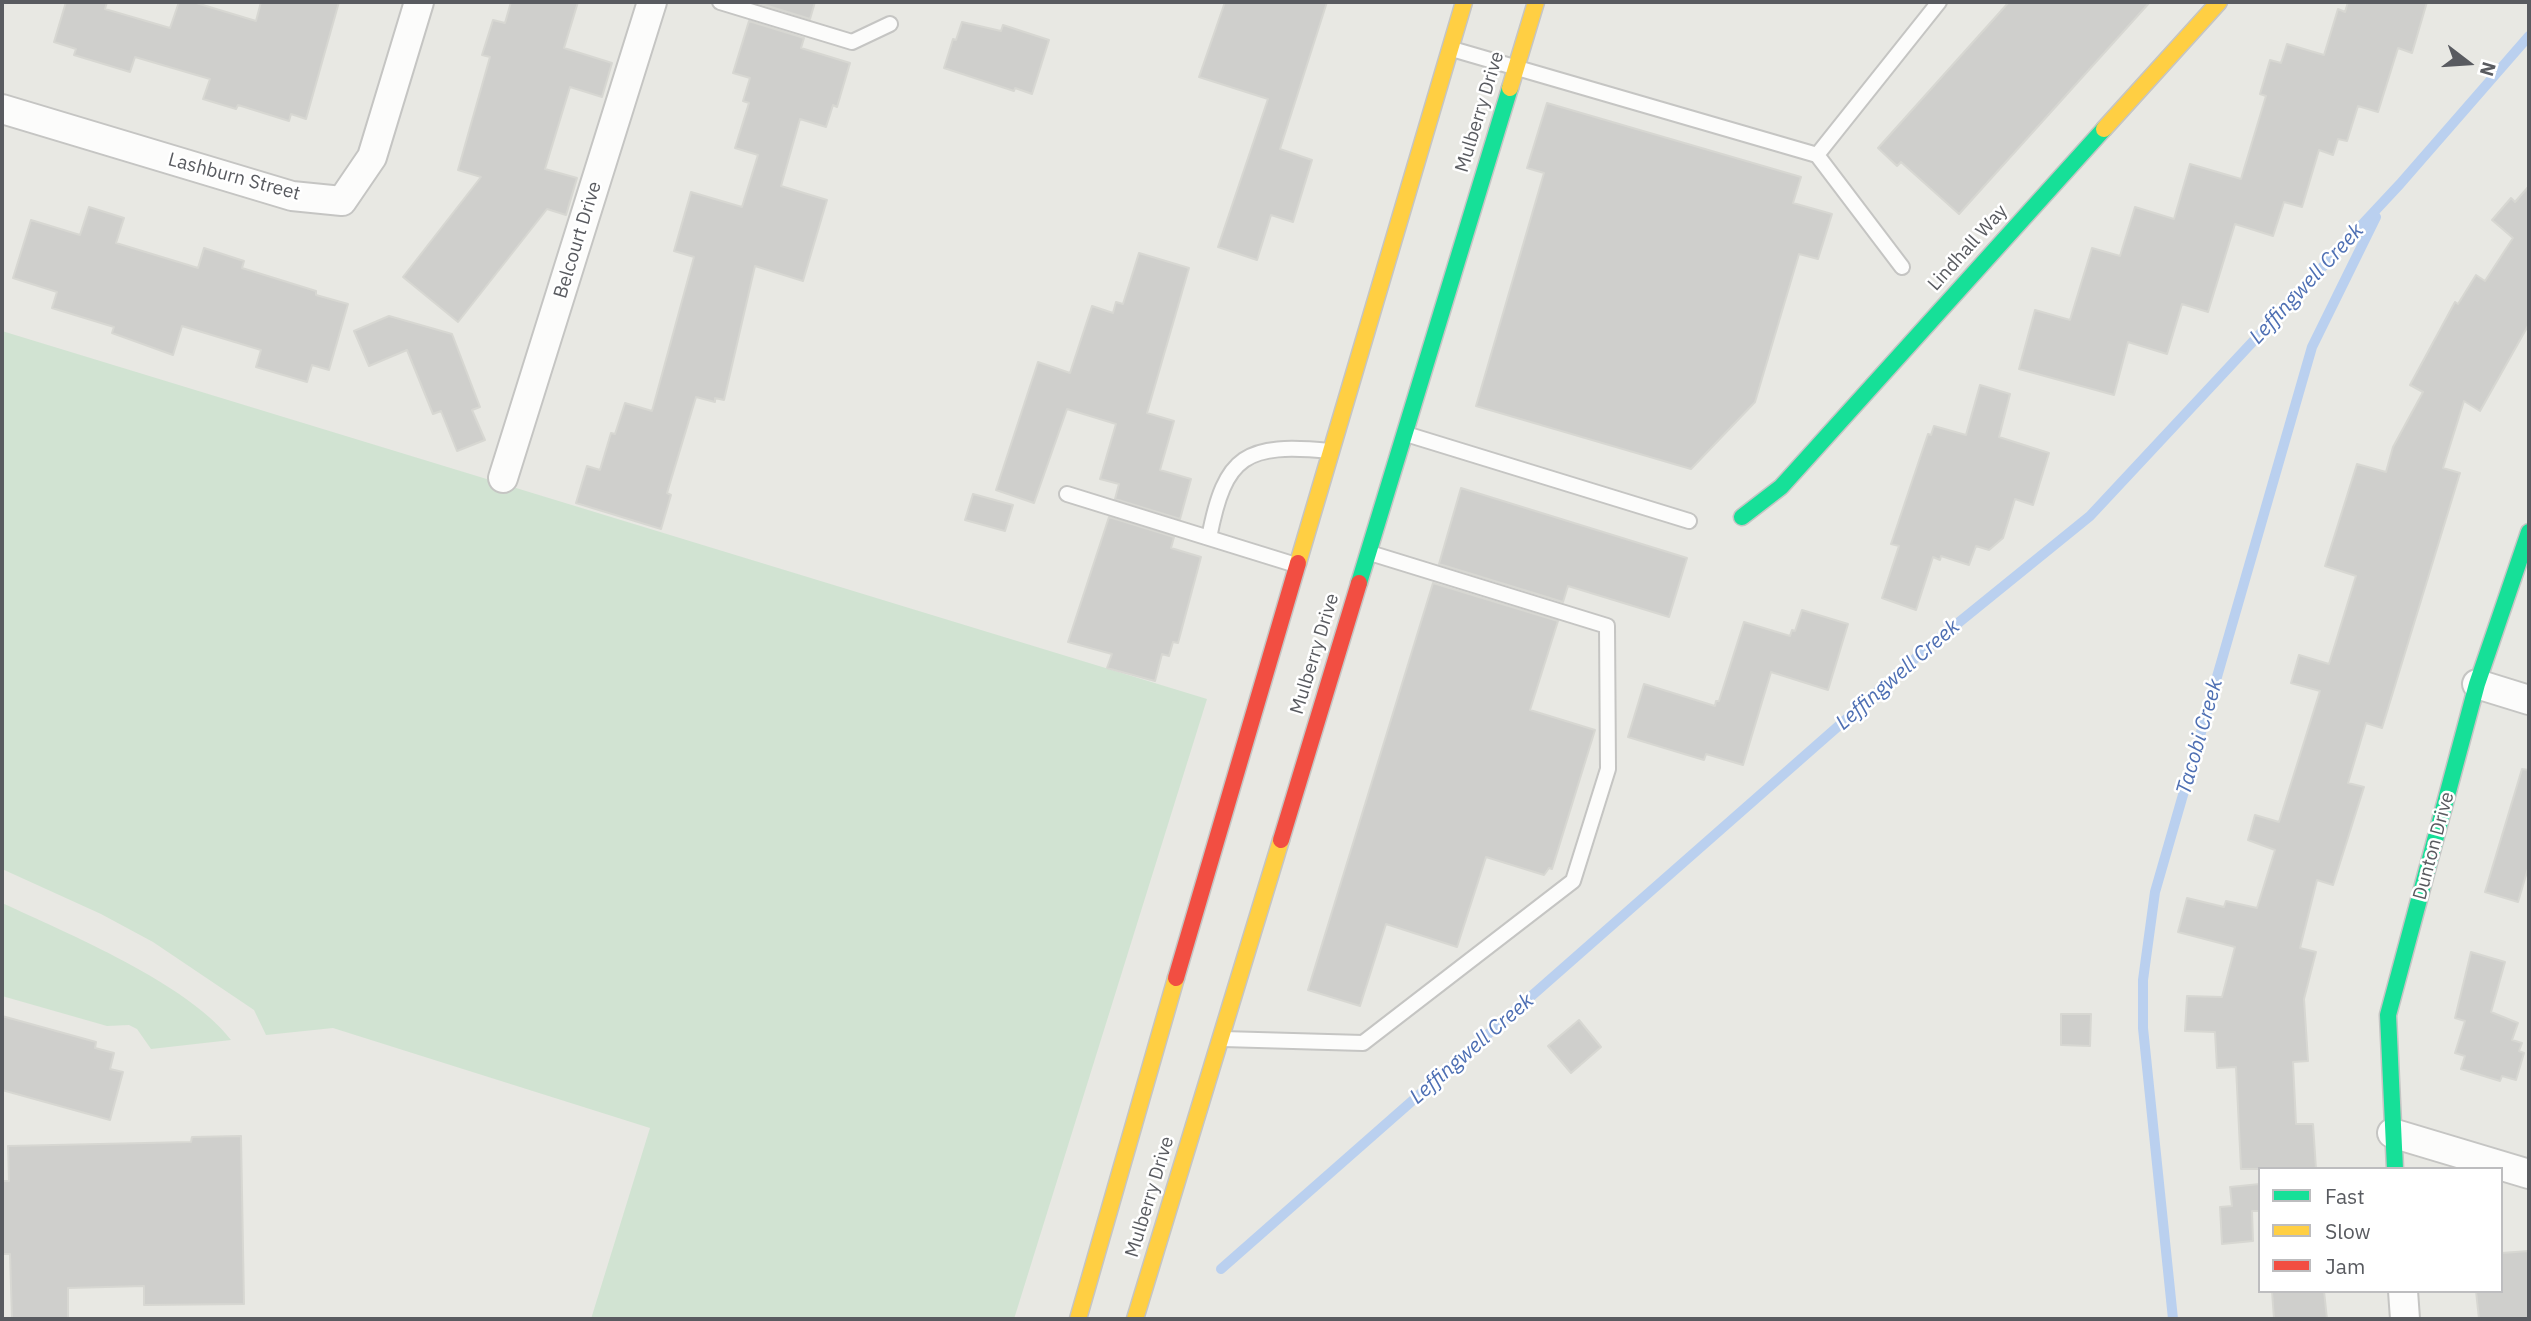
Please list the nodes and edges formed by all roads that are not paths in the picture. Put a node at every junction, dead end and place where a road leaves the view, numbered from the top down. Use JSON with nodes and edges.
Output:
{"nodes":[{"id":1,"x":419,"y":2,"type":"edge"},
{"id":2,"x":652,"y":2,"type":"edge"},
{"id":3,"x":720,"y":2,"type":"edge"},
{"id":4,"x":1464,"y":2,"type":"edge"},
{"id":5,"x":1536,"y":2,"type":"edge"},
{"id":6,"x":1939,"y":2,"type":"edge"},
{"id":7,"x":2219,"y":2,"type":"edge"},
{"id":8,"x":890,"y":24,"type":"dead end"},
{"id":9,"x":1451,"y":48,"type":"junction"},
{"id":10,"x":1516,"y":68,"type":"junction"},
{"id":11,"x":2,"y":109,"type":"edge"},
{"id":12,"x":1817,"y":155,"type":"junction"},
{"id":13,"x":1902,"y":268,"type":"dead end"},
{"id":14,"x":1405,"y":433,"type":"junction"},
{"id":15,"x":1331,"y":452,"type":"junction"},
{"id":16,"x":503,"y":478,"type":"dead end"},
{"id":17,"x":1067,"y":494,"type":"dead end"},
{"id":18,"x":1742,"y":517,"type":"dead end"},
{"id":19,"x":1689,"y":521,"type":"dead end"},
{"id":20,"x":2529,"y":532,"type":"edge"},
{"id":21,"x":1209,"y":538,"type":"junction"},
{"id":22,"x":1368,"y":552,"type":"junction"},
{"id":23,"x":1297,"y":565,"type":"junction"},
{"id":24,"x":2477,"y":684,"type":"junction"},
{"id":25,"x":2529,"y":700,"type":"edge"},
{"id":26,"x":1214,"y":1038,"type":"junction"},
{"id":27,"x":2392,"y":1133,"type":"junction"},
{"id":28,"x":2395,"y":1167,"type":"edge"},
{"id":29,"x":2529,"y":1174,"type":"edge"},
{"id":30,"x":2403,"y":1293,"type":"edge"},
{"id":31,"x":1078,"y":1319,"type":"edge"},
{"id":32,"x":1135,"y":1319,"type":"edge"},
{"id":33,"x":2405,"y":1319,"type":"edge"}],
"edges":[{"from":1,"to":11,"type":"street","name":"Lashburn Street"},
{"from":2,"to":16,"type":"street","name":"Belcourt Drive"},
{"from":3,"to":8,"type":"lane"},
{"from":4,"to":9,"type":"street","name":"Mulberry Drive"},
{"from":5,"to":10,"type":"street","name":"Mulberry Drive"},
{"from":6,"to":12,"type":"lane"},
{"from":7,"to":18,"type":"street","name":"Lindhall Way"},
{"from":9,"to":10,"type":"lane"},
{"from":9,"to":15,"type":"street","name":"Mulberry Drive"},
{"from":10,"to":12,"type":"lane"},
{"from":10,"to":14,"type":"street","name":"Mulberry Drive"},
{"from":12,"to":13,"type":"lane"},
{"from":14,"to":19,"type":"lane"},
{"from":14,"to":22,"type":"street","name":"Mulberry Drive"},
{"from":15,"to":21,"type":"lane"},
{"from":15,"to":23,"type":"street","name":"Mulberry Drive"},
{"from":17,"to":21,"type":"lane"},
{"from":20,"to":24,"type":"street","name":"Dunton Drive"},
{"from":21,"to":23,"type":"lane"},
{"from":22,"to":26,"type":"street","name":"Mulberry Drive"},
{"from":22,"to":26,"type":"lane"},
{"from":23,"to":31,"type":"street","name":"Mulberry Drive"},
{"from":24,"to":25,"type":"street"},
{"from":24,"to":27,"type":"street","name":"Dunton Drive"},
{"from":26,"to":32,"type":"street","name":"Mulberry Drive"},
{"from":27,"to":28,"type":"street","name":"Dunton Drive"},
{"from":27,"to":29,"type":"street"},
{"from":30,"to":33,"type":"street"}]}
